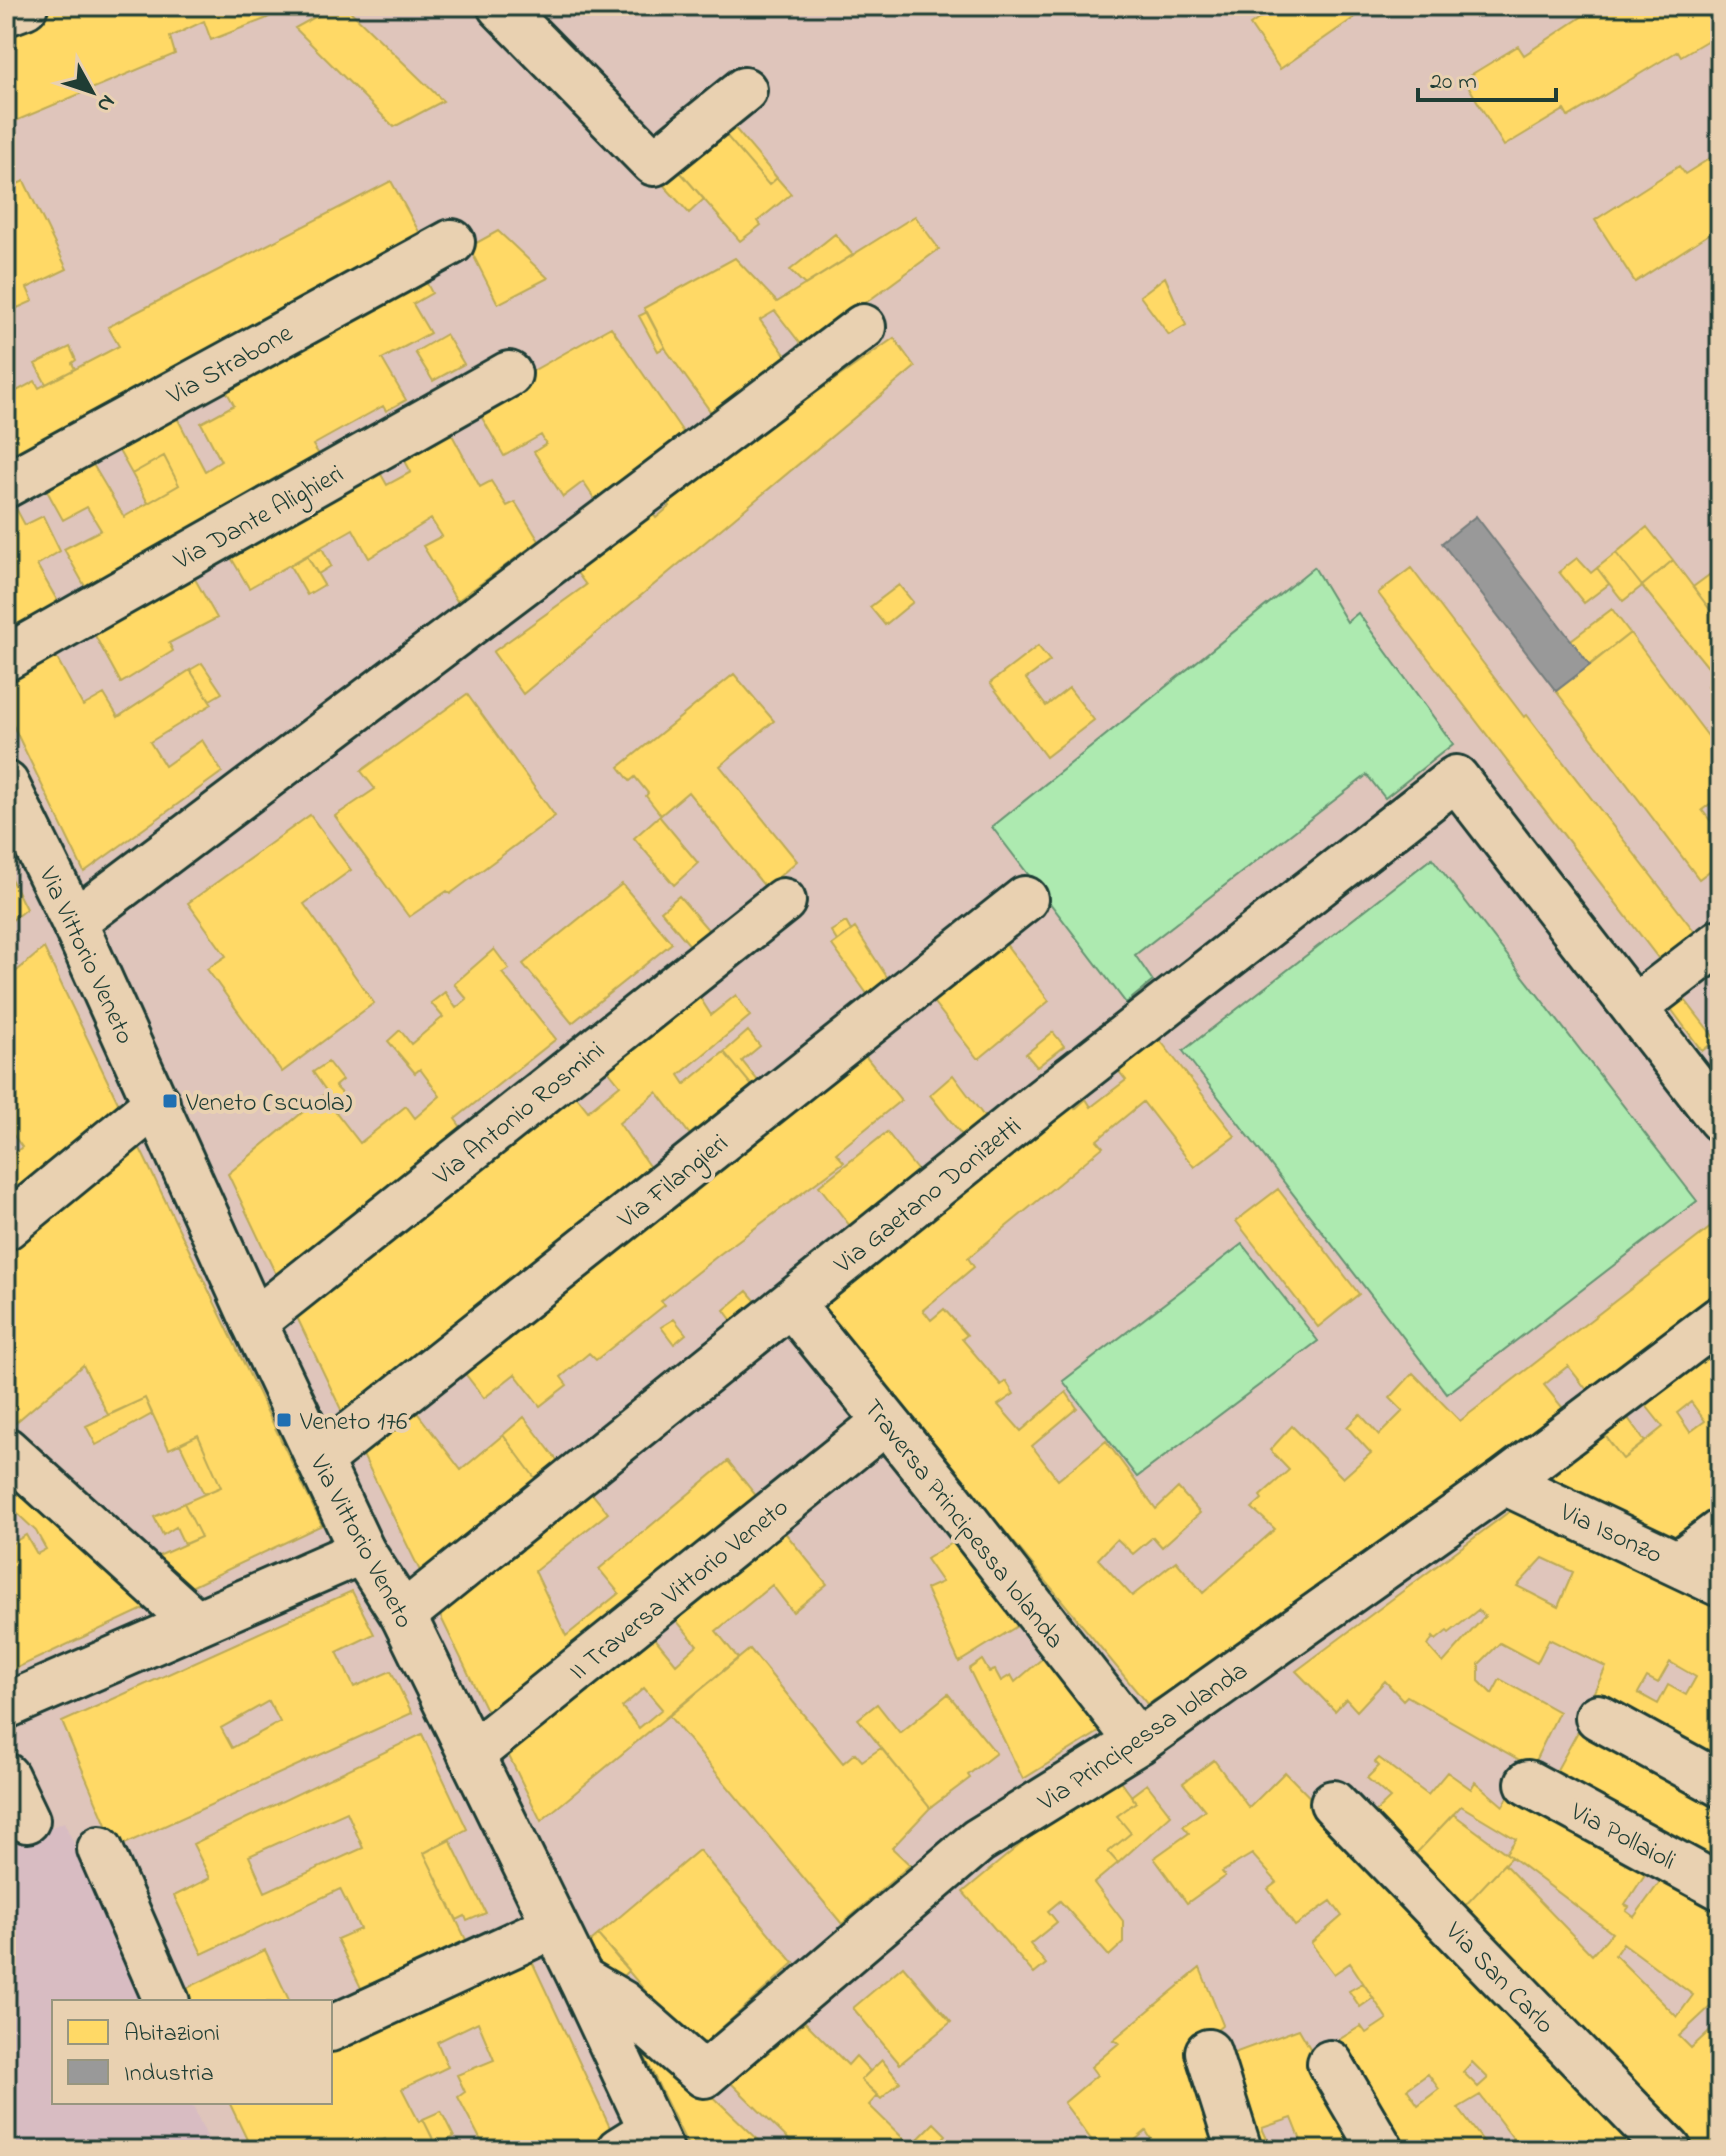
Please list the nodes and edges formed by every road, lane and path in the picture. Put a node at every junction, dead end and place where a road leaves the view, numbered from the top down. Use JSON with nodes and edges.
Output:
{"nodes":[{"id":1,"x":25,"y":6,"type":"edge"},
{"id":2,"x":500,"y":6,"type":"edge"},
{"id":3,"x":6,"y":13,"type":"edge"},
{"id":4,"x":744,"y":90,"type":"dead end"},
{"id":5,"x":452,"y":242,"type":"dead end"},
{"id":6,"x":863,"y":327,"type":"dead end"},
{"id":7,"x":509,"y":374,"type":"dead end"},
{"id":8,"x":6,"y":485,"type":"edge"},
{"id":9,"x":6,"y":658,"type":"edge"},
{"id":10,"x":10,"y":791,"type":"edge"},
{"id":11,"x":1025,"y":899,"type":"dead end"},
{"id":12,"x":783,"y":901,"type":"dead end"},
{"id":13,"x":74,"y":922,"type":"junction"},
{"id":14,"x":1720,"y":942,"type":"edge"},
{"id":15,"x":1634,"y":1008,"type":"junction"},
{"id":16,"x":157,"y":1103,"type":"junction"},
{"id":17,"x":1720,"y":1119,"type":"edge"},
{"id":18,"x":6,"y":1227,"type":"edge"},
{"id":19,"x":791,"y":1304,"type":"junction"},
{"id":20,"x":1720,"y":1319,"type":"edge"},
{"id":21,"x":254,"y":1322,"type":"junction"},
{"id":22,"x":885,"y":1422,"type":"junction"},
{"id":23,"x":6,"y":1450,"type":"edge"},
{"id":24,"x":319,"y":1460,"type":"junction"},
{"id":25,"x":1504,"y":1482,"type":"junction"},
{"id":26,"x":1720,"y":1532,"type":"edge"},
{"id":27,"x":362,"y":1551,"type":"junction"},
{"id":28,"x":1679,"y":1563,"type":"junction"},
{"id":29,"x":1720,"y":1584,"type":"edge"},
{"id":30,"x":403,"y":1615,"type":"junction"},
{"id":31,"x":196,"y":1623,"type":"junction"},
{"id":32,"x":6,"y":1706,"type":"edge"},
{"id":33,"x":1598,"y":1717,"type":"dead end"},
{"id":34,"x":1138,"y":1742,"type":"junction"},
{"id":35,"x":471,"y":1755,"type":"junction"},
{"id":36,"x":6,"y":1776,"type":"edge"},
{"id":37,"x":1528,"y":1783,"type":"dead end"},
{"id":38,"x":1720,"y":1784,"type":"edge"},
{"id":39,"x":1333,"y":1803,"type":"dead end"},
{"id":40,"x":27,"y":1820,"type":"dead end"},
{"id":41,"x":100,"y":1849,"type":"dead end"},
{"id":42,"x":1720,"y":1887,"type":"edge"},
{"id":43,"x":554,"y":1926,"type":"junction"},
{"id":44,"x":581,"y":1979,"type":"junction"},
{"id":45,"x":166,"y":2000,"type":"edge"},
{"id":46,"x":332,"y":2028,"type":"edge"},
{"id":47,"x":1208,"y":2052,"type":"dead end"},
{"id":48,"x":1330,"y":2063,"type":"dead end"},
{"id":49,"x":644,"y":2143,"type":"edge"},
{"id":50,"x":1239,"y":2150,"type":"edge"},
{"id":51,"x":1381,"y":2150,"type":"edge"},
{"id":52,"x":1669,"y":2150,"type":"edge"}],
"edges":[{"from":1,"to":3,"type":"street"},
{"from":2,"to":4,"type":"street"},
{"from":5,"to":8,"type":"street","name":"Via Strabone"},
{"from":6,"to":13,"type":"street"},
{"from":7,"to":9,"type":"street","name":"Via Dante Alighieri"},
{"from":10,"to":13,"type":"street","name":"Via Vittorio Veneto"},
{"from":11,"to":24,"type":"street","name":"Via Filangieri"},
{"from":12,"to":21,"type":"street","name":"Via Antonio Rosmini"},
{"from":13,"to":16,"type":"street","name":"Via Vittorio Veneto"},
{"from":14,"to":15,"type":"street"},
{"from":15,"to":17,"type":"street"},
{"from":15,"to":19,"type":"street","name":"Via Gaetano Donizetti"},
{"from":16,"to":18,"type":"street"},
{"from":16,"to":21,"type":"street","name":"Via Vittorio Veneto"},
{"from":19,"to":22,"type":"street","name":"Traversa Principessa Iolanda"},
{"from":19,"to":30,"type":"street","name":"Via Gaetano Donizetti"},
{"from":20,"to":25,"type":"street","name":"Via Principessa Iolanda"},
{"from":21,"to":24,"type":"street","name":"Via Vittorio Veneto"},
{"from":22,"to":34,"type":"street","name":"Traversa Principessa Iolanda"},
{"from":22,"to":35,"type":"street","name":"II Traversa Vittorio Veneto"},
{"from":23,"to":31,"type":"street"},
{"from":24,"to":27,"type":"street","name":"Via Vittorio Veneto"},
{"from":25,"to":28,"type":"street","name":"Via Isonzo"},
{"from":25,"to":34,"type":"street","name":"Via Principessa Iolanda"},
{"from":26,"to":28,"type":"street"},
{"from":27,"to":30,"type":"street","name":"Via Vittorio Veneto"},
{"from":27,"to":31,"type":"street"},
{"from":28,"to":29,"type":"street","name":"Via Isonzo"},
{"from":30,"to":35,"type":"street","name":"Via Vittorio Veneto"},
{"from":31,"to":32,"type":"street"},
{"from":33,"to":38,"type":"street"},
{"from":34,"to":44,"type":"street","name":"Via Principessa Iolanda"},
{"from":35,"to":43,"type":"street","name":"Via Vittorio Veneto"},
{"from":36,"to":40,"type":"street"},
{"from":37,"to":42,"type":"street","name":"Via Pollaioli"},
{"from":39,"to":52,"type":"street","name":"Via San Carlo"},
{"from":41,"to":45,"type":"street"},
{"from":43,"to":44,"type":"street","name":"Via Vittorio Veneto"},
{"from":43,"to":46,"type":"street"},
{"from":44,"to":49,"type":"street","name":"Via Vittorio Veneto"},
{"from":47,"to":50,"type":"street"},
{"from":48,"to":51,"type":"street"}]}
